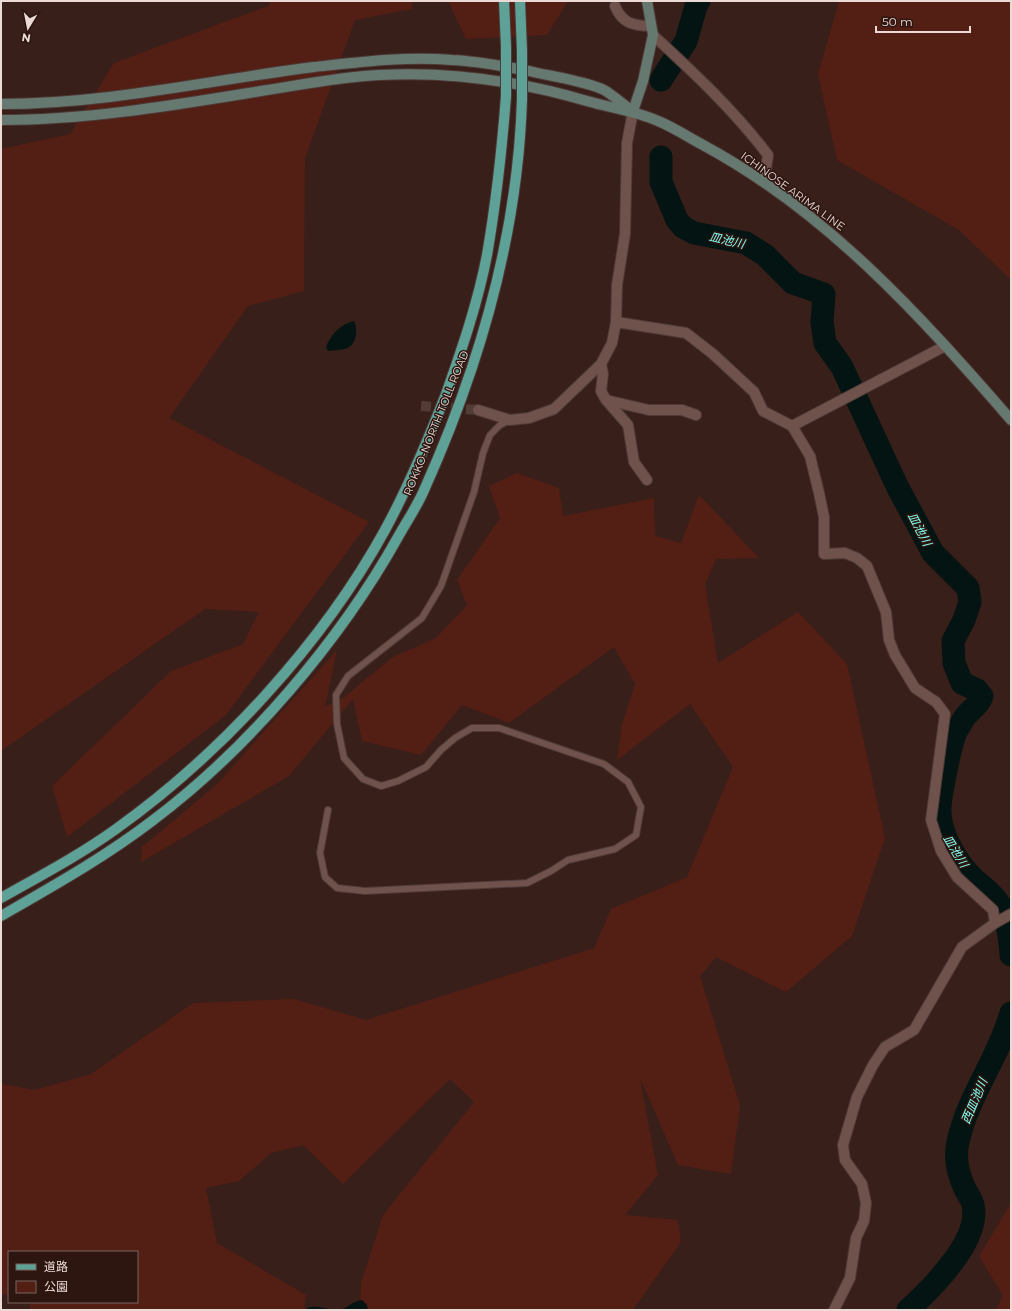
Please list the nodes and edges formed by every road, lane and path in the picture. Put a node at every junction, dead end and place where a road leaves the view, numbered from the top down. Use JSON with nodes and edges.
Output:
{"nodes":[{"id":1,"x":504,"y":1,"type":"edge"},
{"id":2,"x":520,"y":1,"type":"edge"},
{"id":3,"x":647,"y":1,"type":"edge"},
{"id":4,"x":615,"y":6,"type":"dead end"},
{"id":5,"x":652,"y":31,"type":"junction"},
{"id":6,"x":1,"y":104,"type":"edge"},
{"id":7,"x":633,"y":111,"type":"junction"},
{"id":8,"x":1,"y":120,"type":"edge"},
{"id":9,"x":764,"y":182,"type":"junction"},
{"id":10,"x":616,"y":322,"type":"junction"},
{"id":11,"x":945,"y":346,"type":"junction"},
{"id":12,"x":601,"y":364,"type":"junction"},
{"id":13,"x":606,"y":400,"type":"junction"},
{"id":14,"x":478,"y":410,"type":"tunnel mouth"},
{"id":15,"x":696,"y":415,"type":"dead end"},
{"id":16,"x":510,"y":420,"type":"junction"},
{"id":17,"x":1011,"y":420,"type":"edge"},
{"id":18,"x":792,"y":426,"type":"junction"},
{"id":19,"x":647,"y":480,"type":"dead end"},
{"id":20,"x":328,"y":810,"type":"dead end"},
{"id":21,"x":1,"y":898,"type":"edge"},
{"id":22,"x":1011,"y":914,"type":"edge"},
{"id":23,"x":1,"y":916,"type":"edge"},
{"id":24,"x":997,"y":922,"type":"junction"},
{"id":25,"x":834,"y":1310,"type":"edge"}],
"edges":[{"from":1,"to":21,"type":"main road","name":"ROKKO-NORTH TOLL ROAD","bridge":true},
{"from":2,"to":23,"type":"main road","name":"ROKKO-NORTH TOLL ROAD","bridge":true},
{"from":3,"to":5,"type":"street"},
{"from":4,"to":5,"type":"street"},
{"from":5,"to":7,"type":"street"},
{"from":5,"to":9,"type":"street"},
{"from":6,"to":7,"type":"street"},
{"from":7,"to":8,"type":"street"},
{"from":7,"to":9,"type":"street","name":"ICHINOSE ARIMA LINE"},
{"from":7,"to":10,"type":"street"},
{"from":9,"to":11,"type":"street","name":"ICHINOSE ARIMA LINE"},
{"from":10,"to":12,"type":"street"},
{"from":10,"to":18,"type":"street"},
{"from":11,"to":17,"type":"street","name":"ICHINOSE ARIMA LINE"},
{"from":11,"to":18,"type":"street"},
{"from":12,"to":13,"type":"street"},
{"from":12,"to":16,"type":"street"},
{"from":13,"to":15,"type":"street"},
{"from":13,"to":19,"type":"street"},
{"from":14,"to":16,"type":"street"},
{"from":16,"to":20,"type":"lane"},
{"from":18,"to":24,"type":"street"},
{"from":22,"to":24,"type":"street"},
{"from":24,"to":25,"type":"street"}]}
